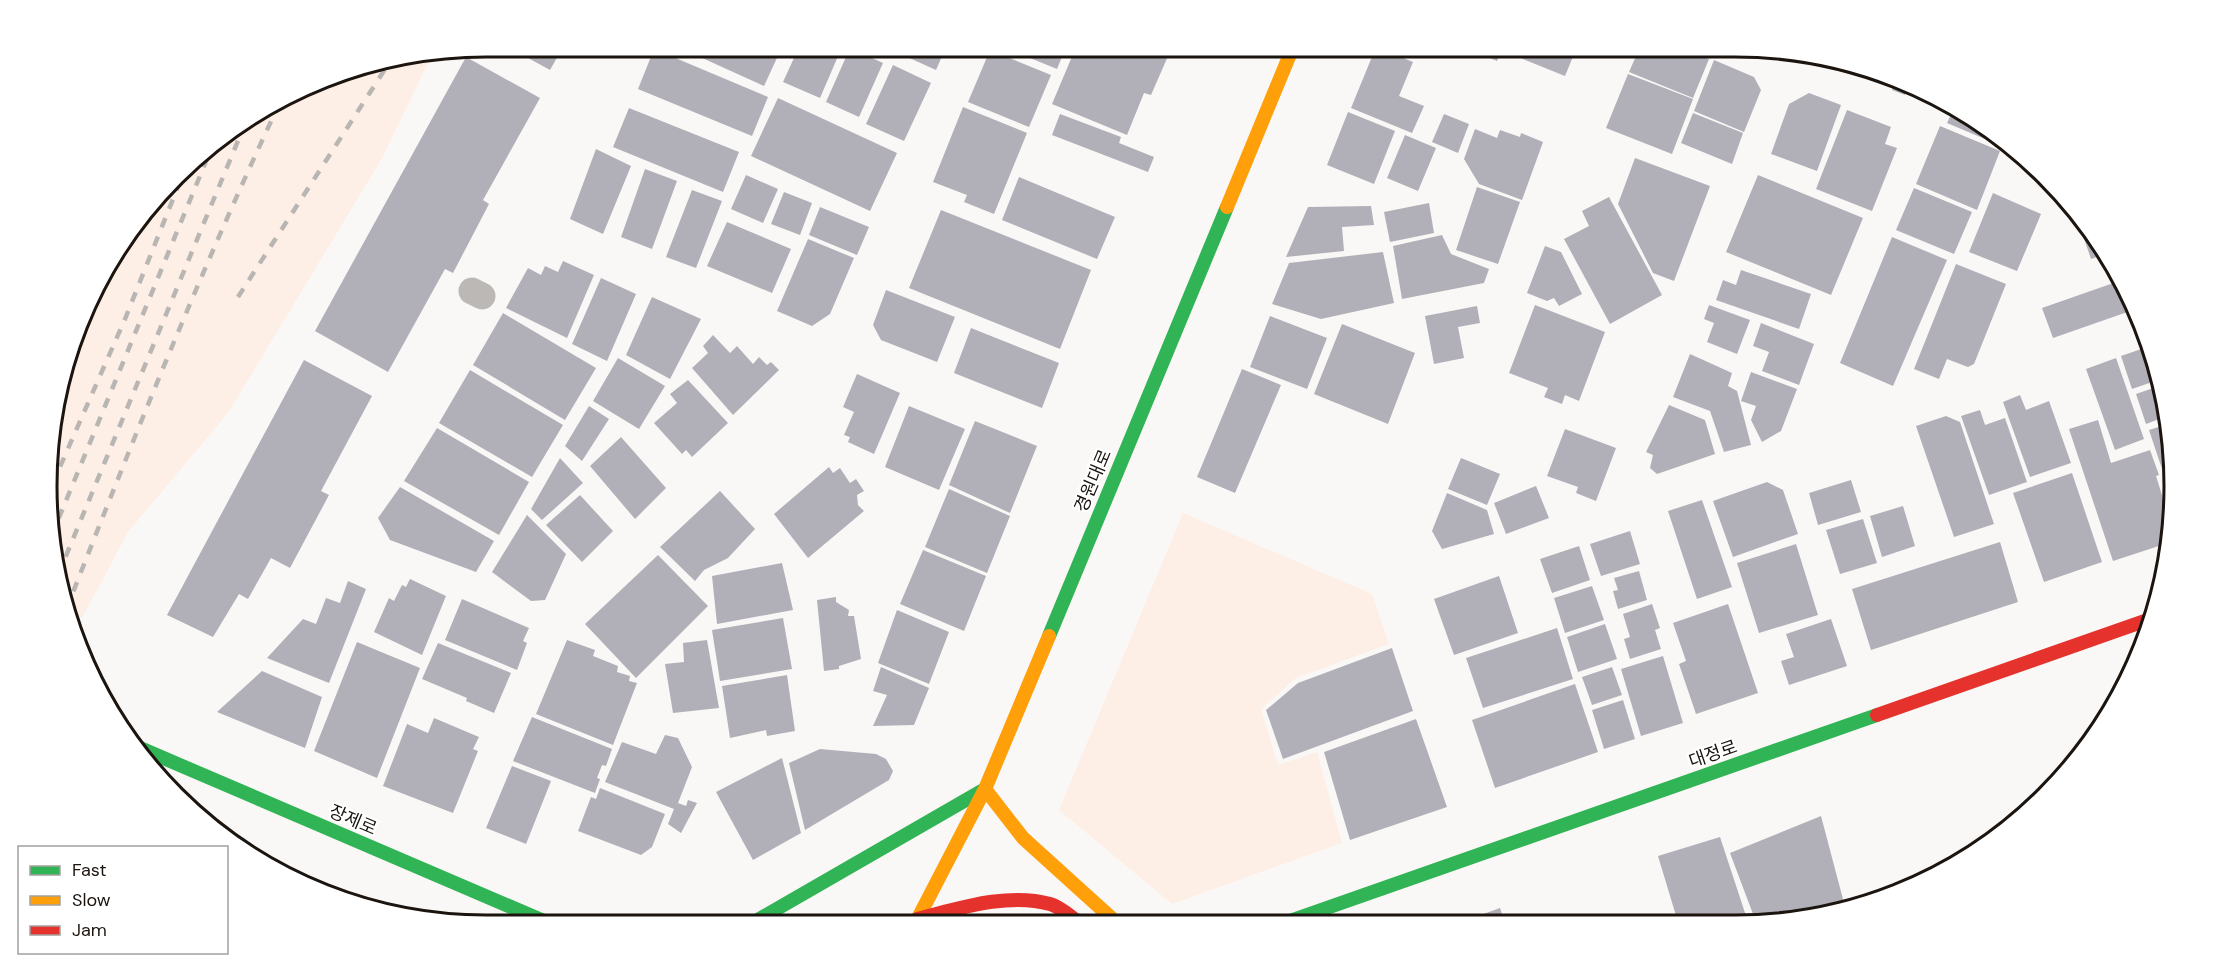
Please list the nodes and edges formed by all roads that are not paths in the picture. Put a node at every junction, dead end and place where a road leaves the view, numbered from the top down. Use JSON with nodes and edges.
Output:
{"nodes":[{"id":1,"x":1288,"y":57,"type":"edge"},
{"id":2,"x":2142,"y":622,"type":"edge"},
{"id":3,"x":150,"y":752,"type":"edge"},
{"id":4,"x":985,"y":789,"type":"junction"},
{"id":5,"x":530,"y":915,"type":"edge"},
{"id":6,"x":766,"y":915,"type":"edge"},
{"id":7,"x":921,"y":915,"type":"edge"},
{"id":8,"x":944,"y":915,"type":"edge"},
{"id":9,"x":1067,"y":915,"type":"edge"},
{"id":10,"x":1108,"y":915,"type":"edge"},
{"id":11,"x":1307,"y":915,"type":"edge"}],
"edges":[{"from":1,"to":4,"type":"street","name":"경원대로"},
{"from":2,"to":11,"type":"street","name":"대정로"},
{"from":3,"to":5,"type":"street","name":"장제로"},
{"from":4,"to":6,"type":"street"},
{"from":4,"to":7,"type":"street","name":"경원대로"},
{"from":4,"to":10,"type":"street"},
{"from":8,"to":9,"type":"street"}]}
